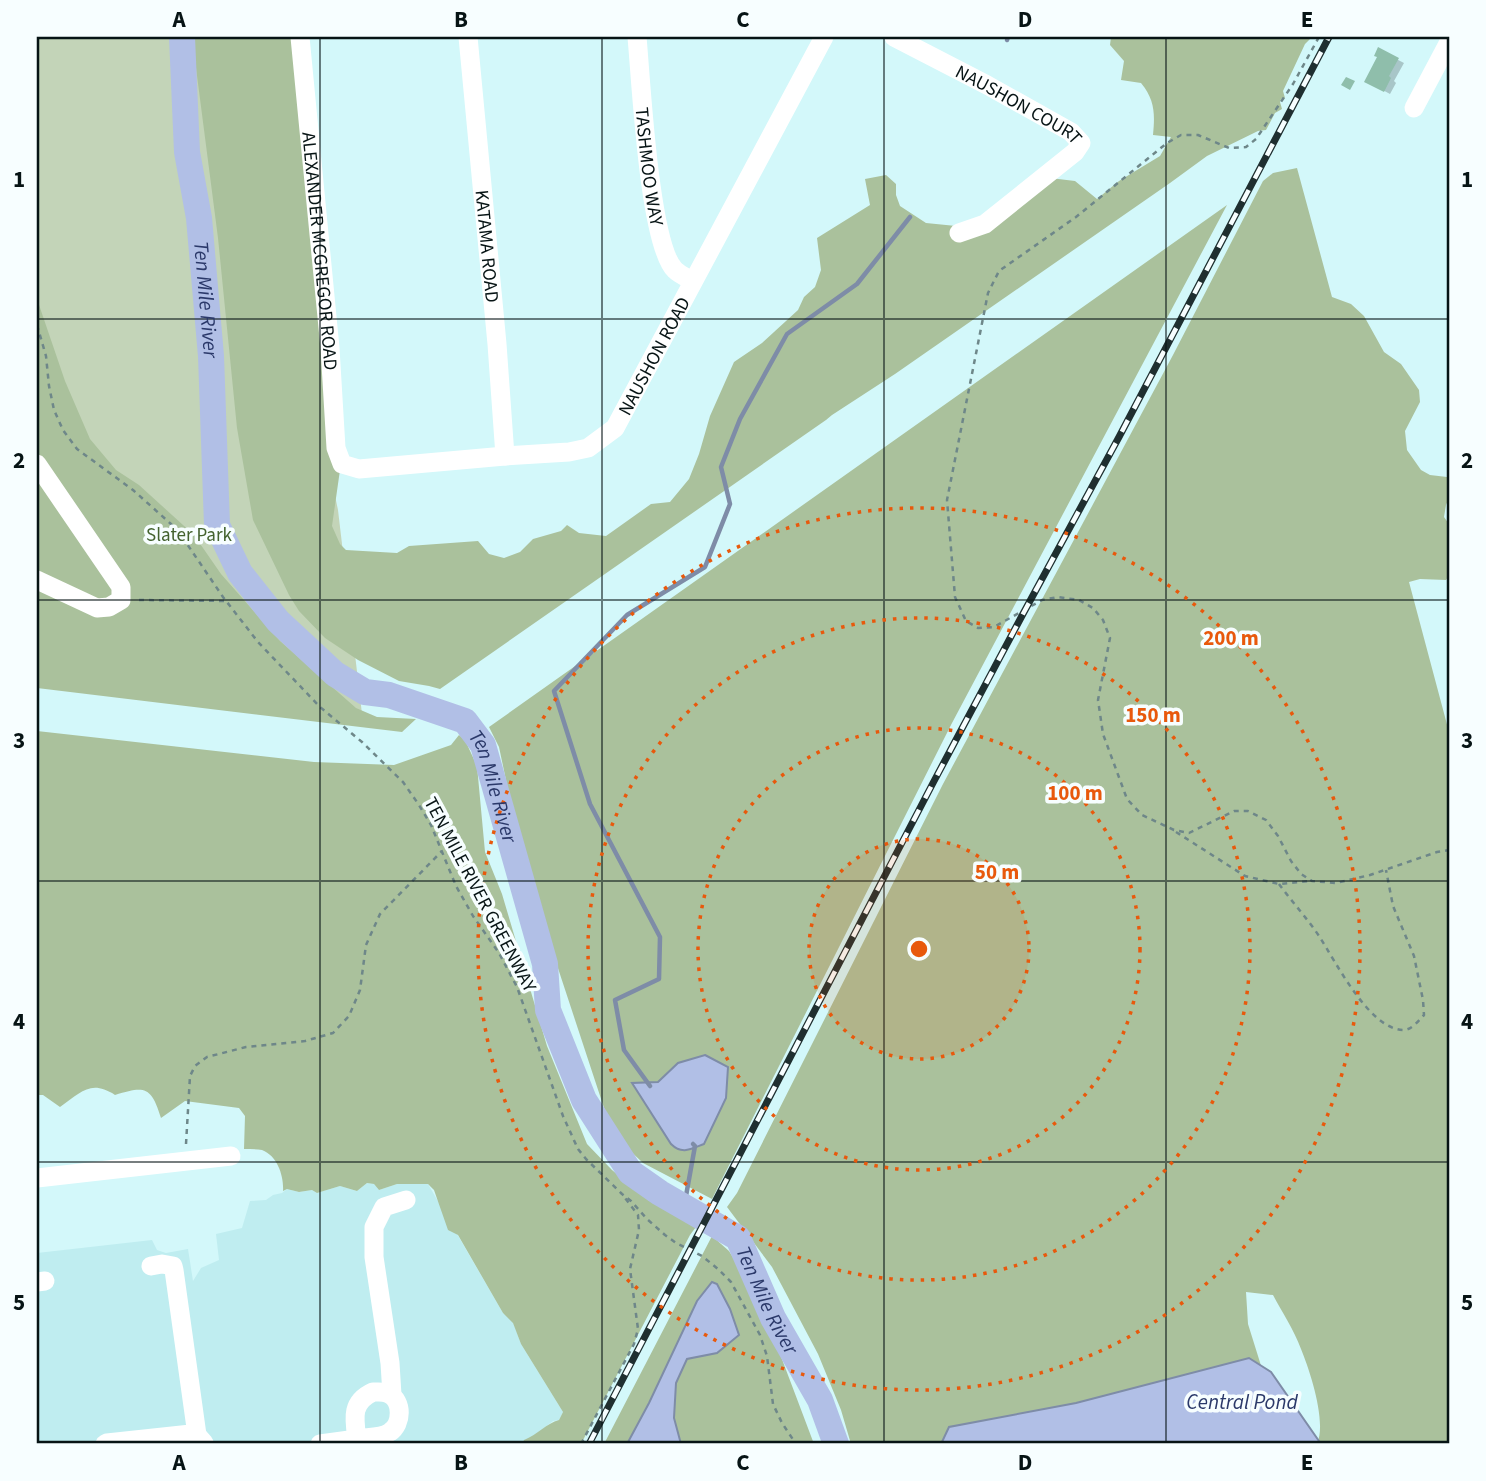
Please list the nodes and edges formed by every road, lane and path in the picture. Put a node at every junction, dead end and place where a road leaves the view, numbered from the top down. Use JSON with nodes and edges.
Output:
{"nodes":[{"id":1,"x":300,"y":37,"type":"edge"},
{"id":2,"x":468,"y":37,"type":"edge"},
{"id":3,"x":638,"y":37,"type":"edge"},
{"id":4,"x":824,"y":37,"type":"edge"},
{"id":5,"x":894,"y":37,"type":"edge"},
{"id":6,"x":1319,"y":37,"type":"edge"},
{"id":7,"x":1449,"y":42,"type":"edge"},
{"id":8,"x":1414,"y":108,"type":"dead end"},
{"id":9,"x":959,"y":233,"type":"dead end"},
{"id":10,"x":693,"y":282,"type":"junction"},
{"id":11,"x":37,"y":325,"type":"edge"},
{"id":12,"x":505,"y":456,"type":"junction"},
{"id":13,"x":37,"y":464,"type":"edge"},
{"id":14,"x":342,"y":464,"type":"joint"},
{"id":15,"x":37,"y":580,"type":"edge"},
{"id":16,"x":121,"y":600,"type":"junction"},
{"id":17,"x":226,"y":601,"type":"junction"},
{"id":18,"x":1174,"y":830,"type":"junction"},
{"id":19,"x":1449,"y":850,"type":"edge"},
{"id":20,"x":442,"y":851,"type":"junction"},
{"id":21,"x":1386,"y":870,"type":"junction"},
{"id":22,"x":1312,"y":881,"type":"junction"},
{"id":23,"x":1279,"y":884,"type":"junction"},
{"id":24,"x":231,"y":1156,"type":"dead end"},
{"id":25,"x":186,"y":1161,"type":"junction"},
{"id":26,"x":37,"y":1178,"type":"edge"},
{"id":27,"x":622,"y":1194,"type":"junction"},
{"id":28,"x":405,"y":1200,"type":"dead end"},
{"id":29,"x":151,"y":1266,"type":"dead end"},
{"id":30,"x":392,"y":1395,"type":"junction"},
{"id":31,"x":357,"y":1439,"type":"junction"},
{"id":32,"x":201,"y":1440,"type":"edge"},
{"id":33,"x":105,"y":1444,"type":"edge"},
{"id":34,"x":330,"y":1444,"type":"edge"},
{"id":35,"x":581,"y":1444,"type":"edge"},
{"id":36,"x":796,"y":1444,"type":"edge"}],
"edges":[{"from":1,"to":14,"type":"street","name":"ALEXANDER MCGREGOR ROAD"},
{"from":2,"to":12,"type":"street","name":"KATAMA ROAD"},
{"from":3,"to":10,"type":"street","name":"TASHMOO WAY"},
{"from":4,"to":10,"type":"street","name":"NAUSHON ROAD"},
{"from":5,"to":9,"type":"street","name":"NAUSHON COURT"},
{"from":6,"to":18,"type":"path"},
{"from":7,"to":8,"type":"street"},
{"from":10,"to":12,"type":"street","name":"NAUSHON ROAD"},
{"from":11,"to":17,"type":"path","name":"TEN MILE RIVER GREENWAY"},
{"from":12,"to":14,"type":"street","name":"NAUSHON ROAD"},
{"from":13,"to":16,"type":"street"},
{"from":15,"to":16,"type":"street"},
{"from":16,"to":17,"type":"path"},
{"from":17,"to":20,"type":"path","name":"TEN MILE RIVER GREENWAY"},
{"from":18,"to":22,"type":"path"},
{"from":18,"to":23,"type":"path"},
{"from":19,"to":21,"type":"path"},
{"from":20,"to":25,"type":"path"},
{"from":20,"to":27,"type":"path","name":"TEN MILE RIVER GREENWAY"},
{"from":21,"to":22,"type":"path"},
{"from":21,"to":23,"type":"path"},
{"from":22,"to":23,"type":"path"},
{"from":24,"to":25,"type":"street"},
{"from":25,"to":26,"type":"street"},
{"from":27,"to":35,"type":"path"},
{"from":27,"to":36,"type":"path","name":"TEN MILE RIVER GREENWAY"},
{"from":28,"to":30,"type":"street"},
{"from":29,"to":32,"type":"street"},
{"from":30,"to":31,"type":"street"},
{"from":30,"to":31,"type":"street"},
{"from":31,"to":34,"type":"street"},
{"from":32,"to":33,"type":"street"}]}
